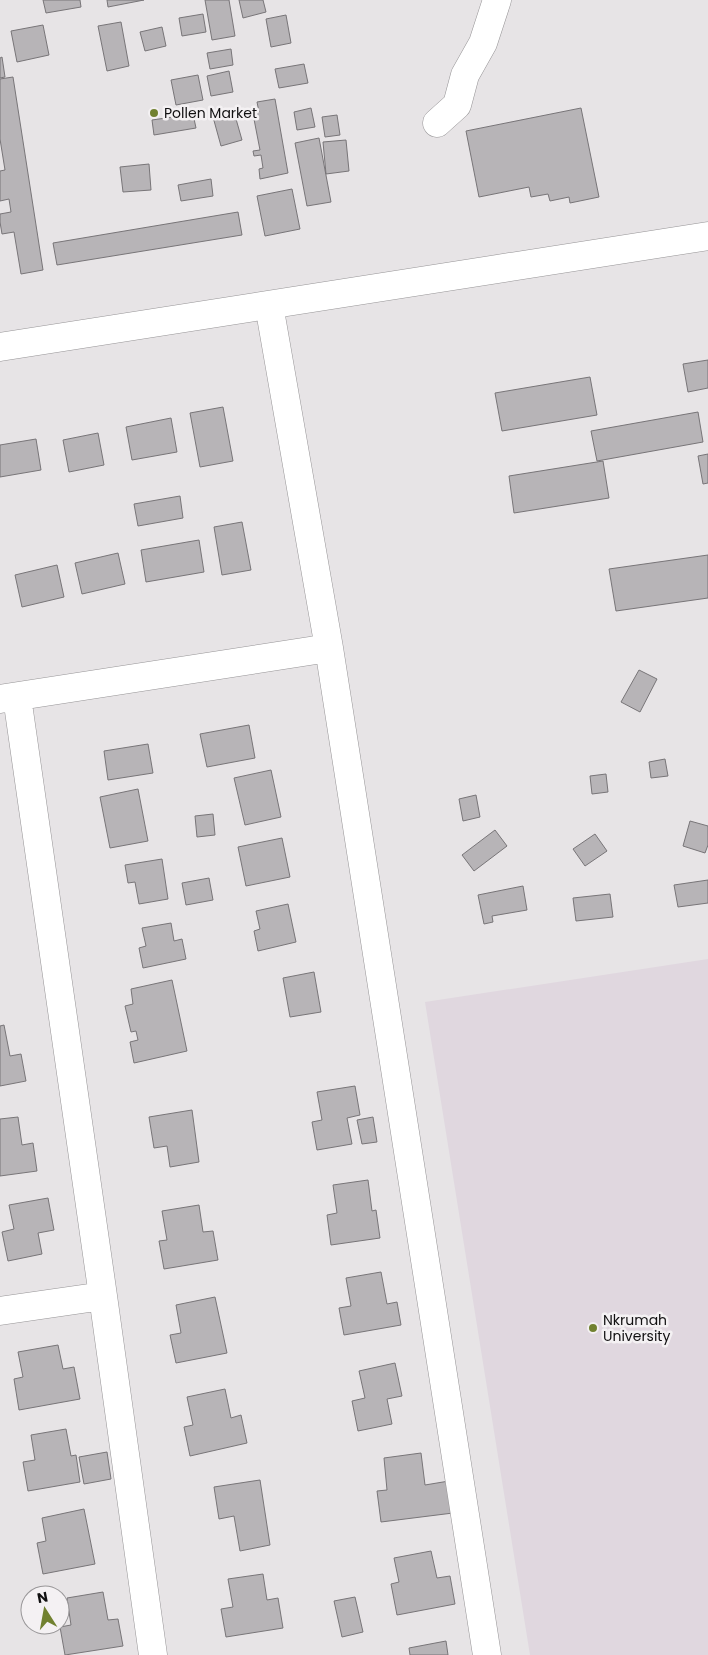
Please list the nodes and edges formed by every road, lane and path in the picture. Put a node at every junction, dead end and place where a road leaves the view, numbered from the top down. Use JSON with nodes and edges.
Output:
{"nodes":[{"id":1,"x":497,"y":0,"type":"edge"},
{"id":2,"x":437,"y":123,"type":"dead end"},
{"id":3,"x":708,"y":236,"type":"edge"},
{"id":4,"x":269,"y":305,"type":"junction"},
{"id":5,"x":0,"y":347,"type":"edge"},
{"id":6,"x":329,"y":648,"type":"junction"},
{"id":7,"x":8,"y":698,"type":"edge"},
{"id":8,"x":104,"y":1296,"type":"junction"},
{"id":9,"x":0,"y":1311,"type":"edge"},
{"id":10,"x":153,"y":1655,"type":"edge"},
{"id":11,"x":488,"y":1655,"type":"edge"}],
"edges":[{"from":1,"to":2,"type":"street"},
{"from":3,"to":4,"type":"street"},
{"from":4,"to":5,"type":"street"},
{"from":4,"to":6,"type":"street"},
{"from":6,"to":7,"type":"street"},
{"from":6,"to":11,"type":"street"},
{"from":7,"to":8,"type":"street"},
{"from":8,"to":9,"type":"street"},
{"from":8,"to":10,"type":"street"}]}
